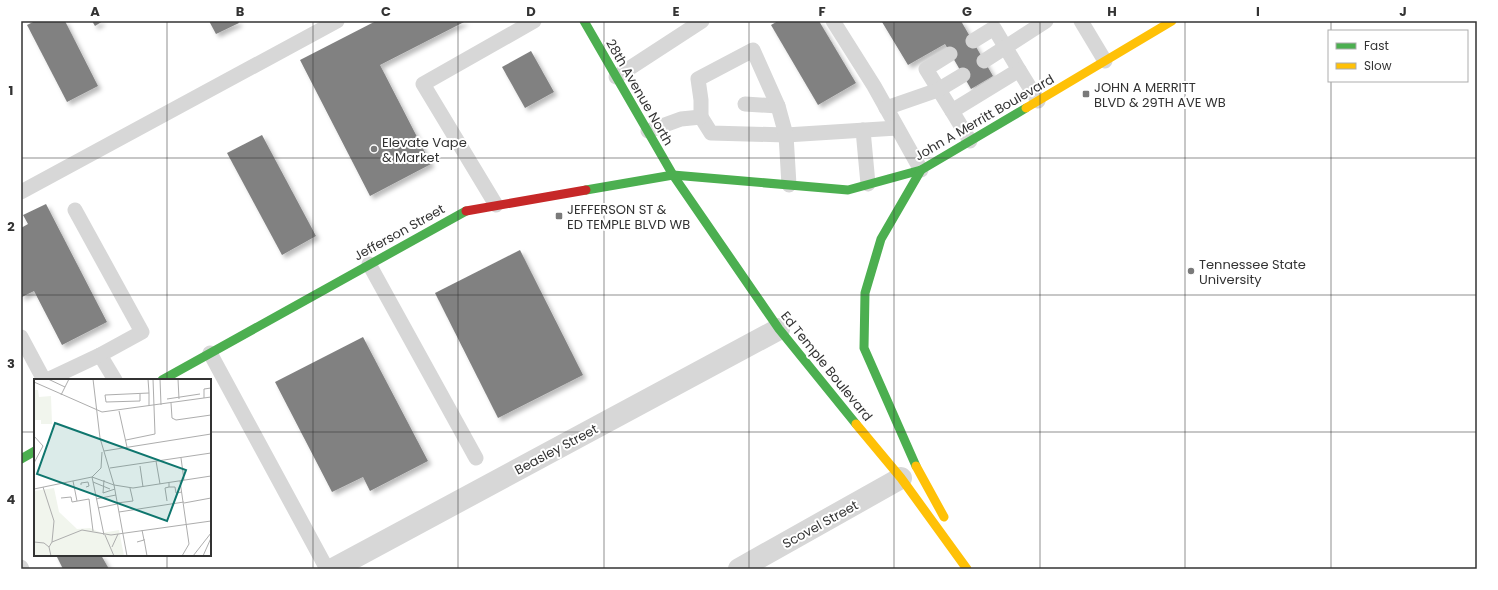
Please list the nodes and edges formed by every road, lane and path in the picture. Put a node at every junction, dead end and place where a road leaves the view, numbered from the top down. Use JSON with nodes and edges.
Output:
{"nodes":[{"id":1,"x":337,"y":21,"type":"edge"},
{"id":2,"x":534,"y":21,"type":"edge"},
{"id":3,"x":584,"y":21,"type":"edge"},
{"id":4,"x":702,"y":21,"type":"edge"},
{"id":5,"x":833,"y":21,"type":"edge"},
{"id":6,"x":1046,"y":21,"type":"edge"},
{"id":7,"x":1081,"y":21,"type":"edge"},
{"id":8,"x":1172,"y":21,"type":"edge"},
{"id":9,"x":994,"y":25,"type":"edge"},
{"id":10,"x":973,"y":41,"type":"dead end"},
{"id":11,"x":1006,"y":49,"type":"junction"},
{"id":12,"x":950,"y":54,"type":"dead end"},
{"id":13,"x":984,"y":61,"type":"dead end"},
{"id":14,"x":1105,"y":61,"type":"junction"},
{"id":15,"x":1019,"y":70,"type":"junction"},
{"id":16,"x":963,"y":75,"type":"dead end"},
{"id":17,"x":616,"y":77,"type":"junction"},
{"id":18,"x":938,"y":90,"type":"junction"},
{"id":19,"x":1038,"y":101,"type":"junction"},
{"id":20,"x":744,"y":104,"type":"dead end"},
{"id":21,"x":778,"y":106,"type":"junction"},
{"id":22,"x":886,"y":108,"type":"junction"},
{"id":23,"x":952,"y":111,"type":"junction"},
{"id":24,"x":701,"y":117,"type":"junction"},
{"id":25,"x":897,"y":128,"type":"junction"},
{"id":26,"x":863,"y":130,"type":"junction"},
{"id":27,"x":648,"y":131,"type":"junction"},
{"id":28,"x":786,"y":135,"type":"junction"},
{"id":29,"x":970,"y":141,"type":"junction"},
{"id":30,"x":921,"y":170,"type":"junction"},
{"id":31,"x":674,"y":175,"type":"junction"},
{"id":32,"x":868,"y":184,"type":"junction"},
{"id":33,"x":789,"y":185,"type":"junction"},
{"id":34,"x":21,"y":192,"type":"edge"},
{"id":35,"x":496,"y":205,"type":"junction"},
{"id":36,"x":75,"y":210,"type":"dead end"},
{"id":37,"x":369,"y":264,"type":"junction"},
{"id":38,"x":779,"y":329,"type":"junction"},
{"id":39,"x":21,"y":337,"type":"edge"},
{"id":40,"x":210,"y":353,"type":"junction"},
{"id":41,"x":100,"y":355,"type":"junction"},
{"id":42,"x":43,"y":379,"type":"edge"},
{"id":43,"x":49,"y":379,"type":"edge"},
{"id":44,"x":114,"y":379,"type":"edge"},
{"id":45,"x":164,"y":379,"type":"edge"},
{"id":46,"x":34,"y":452,"type":"edge"},
{"id":47,"x":476,"y":458,"type":"dead end"},
{"id":48,"x":21,"y":459,"type":"edge"},
{"id":49,"x":901,"y":478,"type":"junction"},
{"id":50,"x":327,"y":569,"type":"edge"},
{"id":51,"x":333,"y":569,"type":"edge"},
{"id":52,"x":739,"y":569,"type":"edge"},
{"id":53,"x":967,"y":569,"type":"edge"},
{"id":54,"x":972,"y":569,"type":"edge"}],
"edges":[{"from":1,"to":34,"type":"lane"},
{"from":2,"to":35,"type":"lane"},
{"from":3,"to":17,"type":"main road","name":"28th Avenue North"},
{"from":4,"to":17,"type":"lane"},
{"from":5,"to":22,"type":"lane"},
{"from":6,"to":11,"type":"lane"},
{"from":7,"to":14,"type":"lane"},
{"from":8,"to":14,"type":"main road","name":"John A Merritt Boulevard"},
{"from":9,"to":10,"type":"lane"},
{"from":9,"to":11,"type":"lane"},
{"from":11,"to":13,"type":"lane"},
{"from":11,"to":15,"type":"lane"},
{"from":12,"to":18,"type":"lane"},
{"from":14,"to":19,"type":"main road","name":"John A Merritt Boulevard"},
{"from":15,"to":19,"type":"lane"},
{"from":15,"to":23,"type":"lane"},
{"from":16,"to":18,"type":"lane"},
{"from":17,"to":27,"type":"main road","name":"28th Avenue North"},
{"from":18,"to":22,"type":"lane"},
{"from":18,"to":23,"type":"lane"},
{"from":19,"to":29,"type":"main road","name":"John A Merritt Boulevard"},
{"from":20,"to":21,"type":"lane"},
{"from":21,"to":24,"type":"lane"},
{"from":21,"to":28,"type":"lane"},
{"from":22,"to":25,"type":"lane"},
{"from":23,"to":29,"type":"lane"},
{"from":24,"to":27,"type":"lane"},
{"from":24,"to":28,"type":"lane"},
{"from":25,"to":26,"type":"lane"},
{"from":25,"to":30,"type":"lane"},
{"from":26,"to":28,"type":"lane"},
{"from":26,"to":32,"type":"lane"},
{"from":27,"to":31,"type":"main road","name":"28th Avenue North"},
{"from":28,"to":33,"type":"lane"},
{"from":29,"to":30,"type":"main road","name":"John A Merritt Boulevard"},
{"from":30,"to":32,"type":"main road","name":"John A Merritt Boulevard"},
{"from":30,"to":54,"type":"main road"},
{"from":31,"to":33,"type":"main road","name":"John A Merritt Boulevard"},
{"from":31,"to":35,"type":"main road","name":"Jefferson Street"},
{"from":31,"to":38,"type":"main road","name":"Ed Temple Boulevard"},
{"from":32,"to":33,"type":"main road","name":"John A Merritt Boulevard"},
{"from":35,"to":37,"type":"main road","name":"Jefferson Street"},
{"from":36,"to":41,"type":"lane"},
{"from":37,"to":40,"type":"main road","name":"Jefferson Street"},
{"from":37,"to":47,"type":"lane"},
{"from":38,"to":49,"type":"main road","name":"Ed Temple Boulevard"},
{"from":38,"to":51,"type":"street","name":"Beasley Street"},
{"from":39,"to":42,"type":"lane"},
{"from":40,"to":45,"type":"main road","name":"Jefferson Street"},
{"from":40,"to":50,"type":"lane"},
{"from":41,"to":43,"type":"lane"},
{"from":41,"to":44,"type":"lane"},
{"from":46,"to":48,"type":"main road"},
{"from":49,"to":52,"type":"street","name":"Scovel Street"},
{"from":49,"to":53,"type":"main road","name":"Ed Temple Boulevard"}]}
